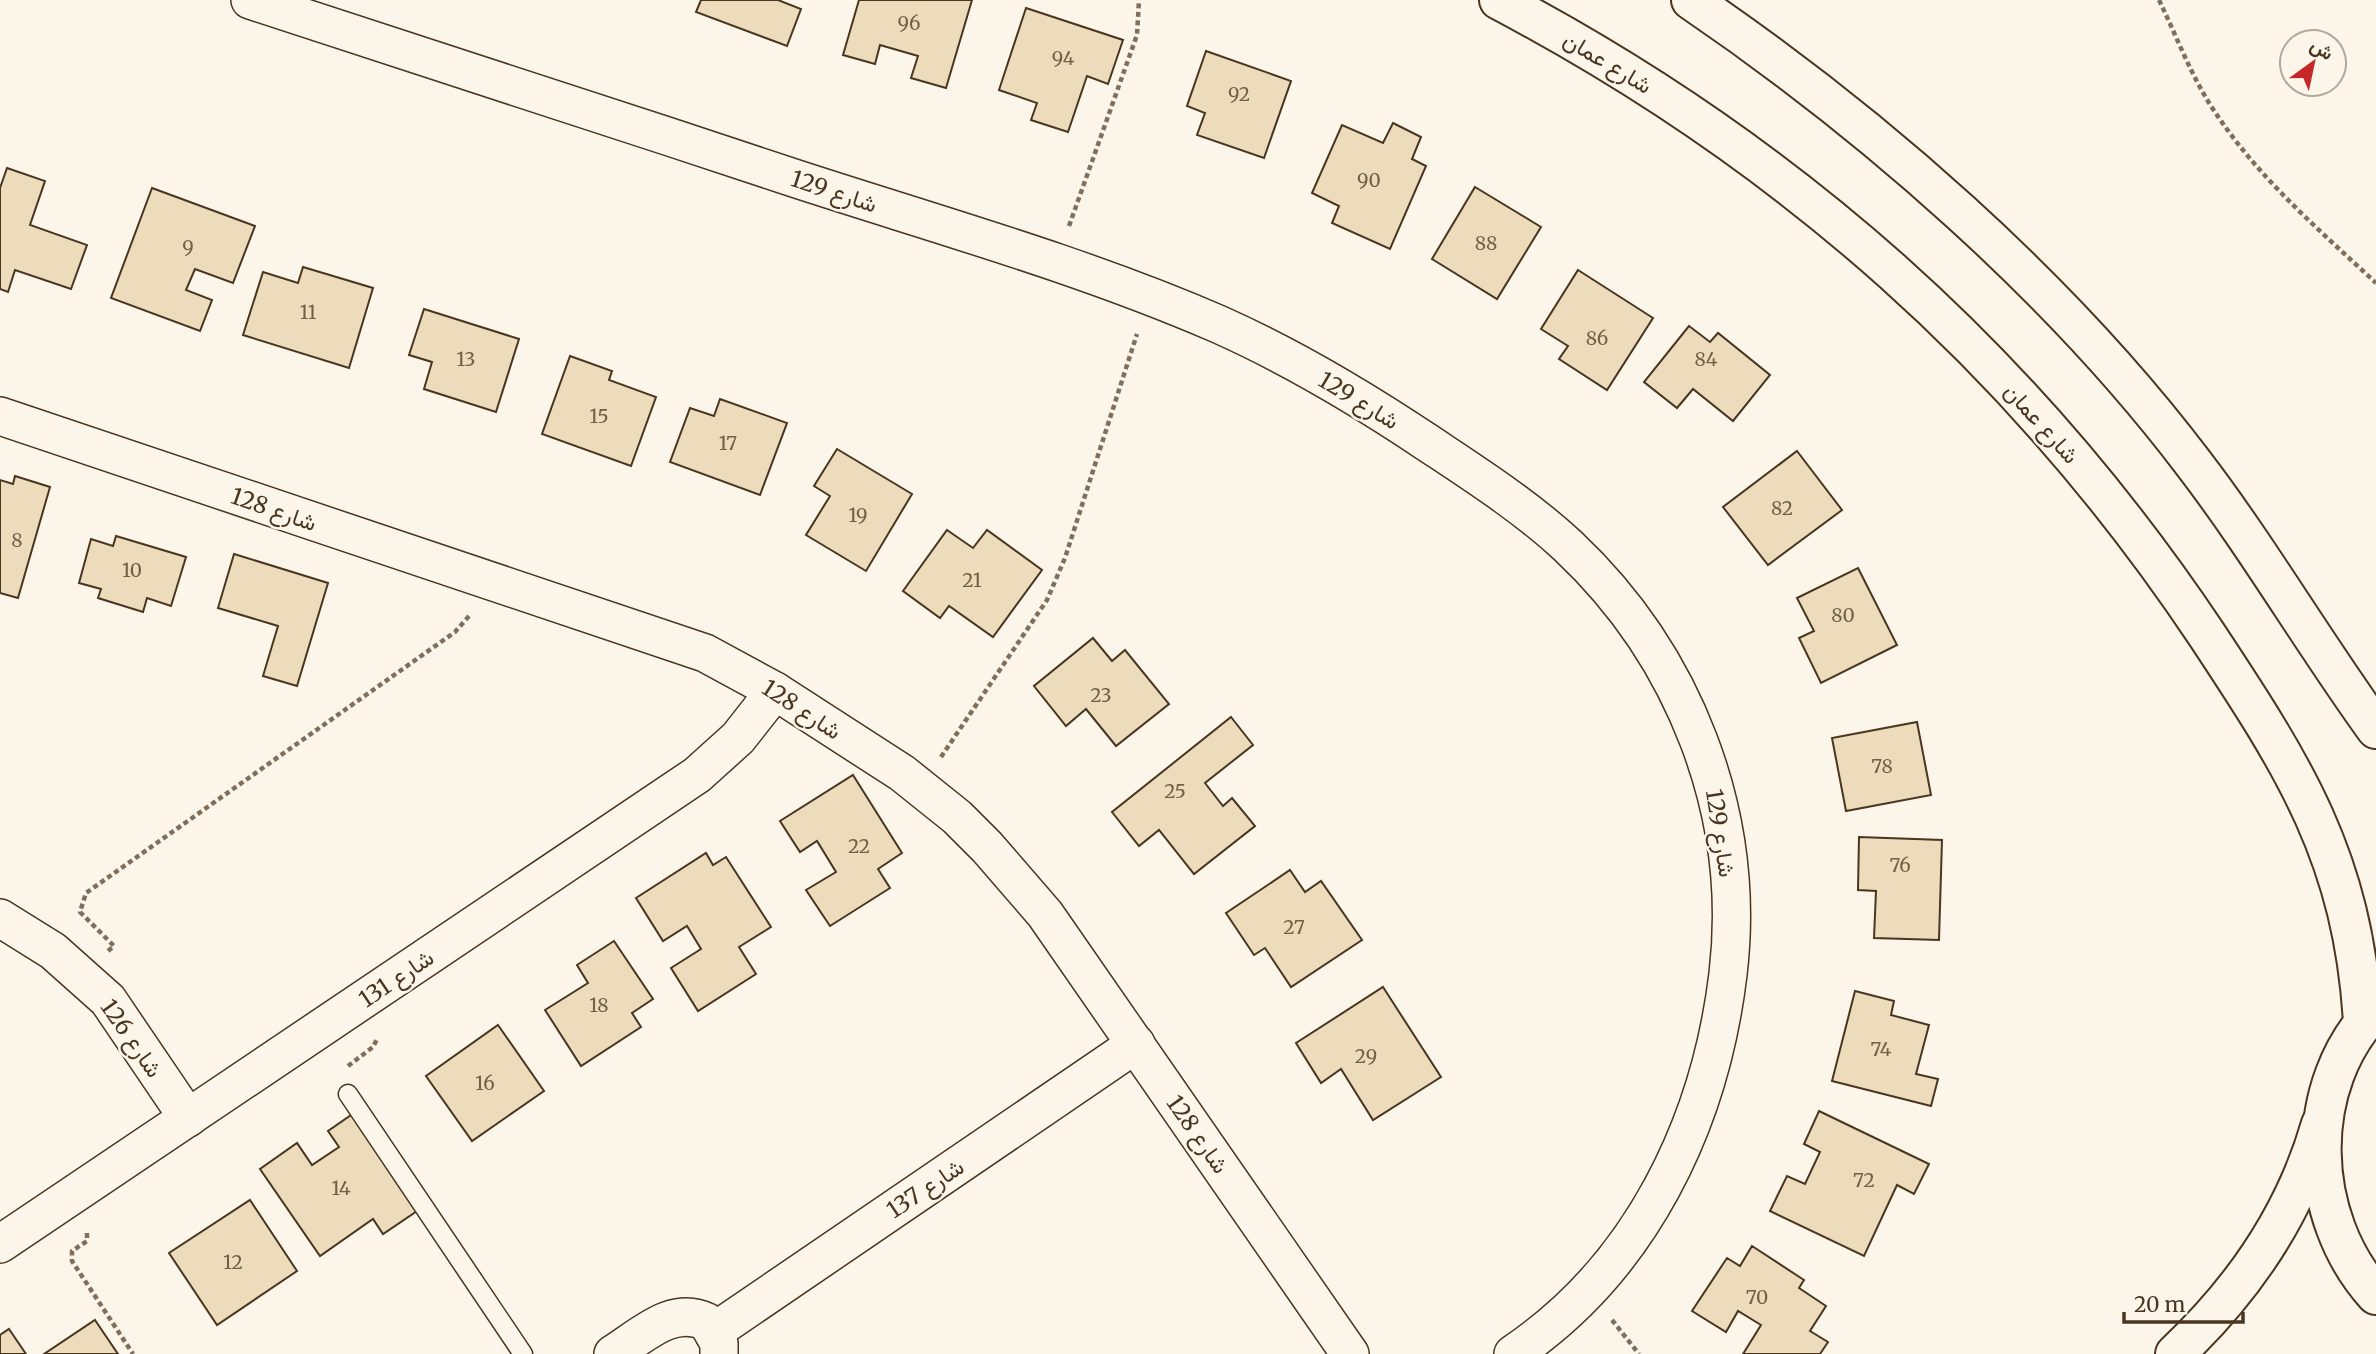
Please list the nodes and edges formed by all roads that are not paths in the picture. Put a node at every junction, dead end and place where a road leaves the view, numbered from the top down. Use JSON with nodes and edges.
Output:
{"nodes":[{"id":1,"x":250,"y":0,"type":"edge"},
{"id":2,"x":1499,"y":0,"type":"edge"},
{"id":3,"x":1691,"y":0,"type":"edge"},
{"id":4,"x":0,"y":416,"type":"edge"},
{"id":5,"x":775,"y":691,"type":"junction"},
{"id":6,"x":2376,"y":729,"type":"edge"},
{"id":7,"x":0,"y":918,"type":"edge"},
{"id":8,"x":2370,"y":1016,"type":"edge"},
{"id":9,"x":1136,"y":1044,"type":"junction"},
{"id":10,"x":348,"y":1094,"type":"dead end"},
{"id":11,"x":188,"y":1118,"type":"junction"},
{"id":12,"x":2322,"y":1122,"type":"junction"},
{"id":13,"x":0,"y":1244,"type":"edge"},
{"id":14,"x":2376,"y":1295,"type":"edge"},
{"id":15,"x":717,"y":1343,"type":"edge"},
{"id":16,"x":523,"y":1354,"type":"edge"},
{"id":17,"x":613,"y":1354,"type":"edge"},
{"id":18,"x":1350,"y":1354,"type":"edge"},
{"id":19,"x":1513,"y":1354,"type":"edge"},
{"id":20,"x":2175,"y":1354,"type":"edge"}],
"edges":[{"from":1,"to":19,"type":"street","name":"شارع 129"},
{"from":2,"to":8,"type":"main road","name":"شارع عمان"},
{"from":3,"to":6,"type":"main road"},
{"from":4,"to":5,"type":"street","name":"شارع 128"},
{"from":5,"to":9,"type":"street","name":"شارع 128"},
{"from":5,"to":11,"type":"street","name":"شارع 131"},
{"from":7,"to":11,"type":"street","name":"شارع 126"},
{"from":8,"to":12,"type":"main road"},
{"from":9,"to":15,"type":"street","name":"شارع 137"},
{"from":9,"to":18,"type":"street","name":"شارع 128"},
{"from":10,"to":16,"type":"lane"},
{"from":11,"to":13,"type":"street","name":"شارع 131"},
{"from":12,"to":14,"type":"main road"},
{"from":12,"to":20,"type":"main road"},
{"from":15,"to":17,"type":"street","name":"شارع 137"}]}
